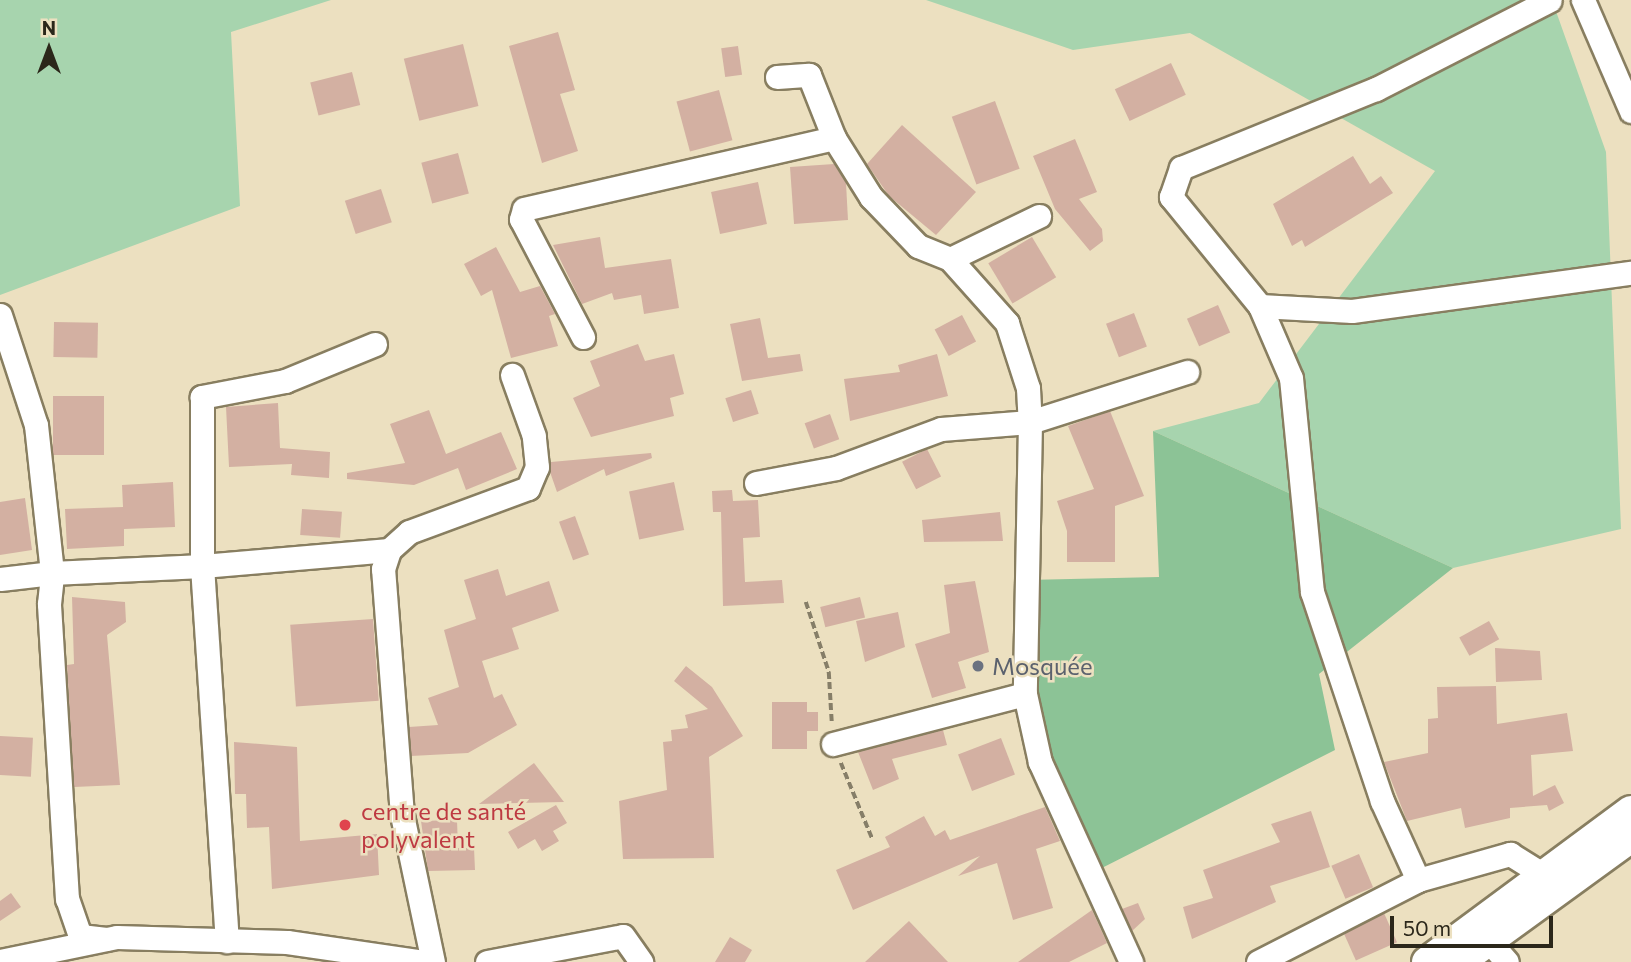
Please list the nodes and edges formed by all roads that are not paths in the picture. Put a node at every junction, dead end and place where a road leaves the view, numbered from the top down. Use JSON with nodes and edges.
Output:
{"nodes":[{"id":1,"x":1550,"y":0,"type":"edge"},
{"id":2,"x":1583,"y":0,"type":"edge"},
{"id":3,"x":777,"y":77,"type":"dead end"},
{"id":4,"x":1631,"y":111,"type":"edge"},
{"id":5,"x":834,"y":138,"type":"junction"},
{"id":6,"x":1039,"y":216,"type":"dead end"},
{"id":7,"x":950,"y":259,"type":"junction"},
{"id":8,"x":1631,"y":273,"type":"edge"},
{"id":9,"x":1259,"y":306,"type":"junction"},
{"id":10,"x":0,"y":316,"type":"edge"},
{"id":11,"x":583,"y":337,"type":"dead end"},
{"id":12,"x":375,"y":344,"type":"dead end"},
{"id":13,"x":1186,"y":372,"type":"dead end"},
{"id":14,"x":512,"y":375,"type":"dead end"},
{"id":15,"x":1030,"y":422,"type":"junction"},
{"id":16,"x":756,"y":483,"type":"dead end"},
{"id":17,"x":389,"y":550,"type":"junction"},
{"id":18,"x":202,"y":566,"type":"junction"},
{"id":19,"x":52,"y":573,"type":"junction"},
{"id":20,"x":0,"y":579,"type":"edge"},
{"id":21,"x":1025,"y":694,"type":"junction"},
{"id":22,"x":833,"y":744,"type":"road end"},
{"id":23,"x":1631,"y":811,"type":"edge"},
{"id":24,"x":1631,"y":837,"type":"edge"},
{"id":25,"x":1541,"y":873,"type":"junction"},
{"id":26,"x":1418,"y":880,"type":"junction"},
{"id":27,"x":106,"y":939,"type":"junction"},
{"id":28,"x":1487,"y":939,"type":"junction"},
{"id":29,"x":228,"y":941,"type":"junction"},
{"id":30,"x":0,"y":961,"type":"edge"},
{"id":31,"x":424,"y":962,"type":"edge"},
{"id":32,"x":433,"y":962,"type":"edge"},
{"id":33,"x":487,"y":962,"type":"edge"},
{"id":34,"x":642,"y":962,"type":"edge"},
{"id":35,"x":1131,"y":962,"type":"edge"},
{"id":36,"x":1258,"y":962,"type":"edge"},
{"id":37,"x":1427,"y":962,"type":"edge"},
{"id":38,"x":1459,"y":962,"type":"edge"},
{"id":39,"x":1507,"y":962,"type":"edge"}],
"edges":[{"from":1,"to":9,"type":"street"},
{"from":2,"to":4,"type":"street"},
{"from":3,"to":5,"type":"street"},
{"from":5,"to":7,"type":"street"},
{"from":5,"to":11,"type":"street"},
{"from":6,"to":7,"type":"street"},
{"from":7,"to":15,"type":"street"},
{"from":8,"to":9,"type":"street"},
{"from":9,"to":26,"type":"street"},
{"from":10,"to":19,"type":"street"},
{"from":12,"to":18,"type":"street"},
{"from":13,"to":15,"type":"street"},
{"from":14,"to":17,"type":"street"},
{"from":15,"to":16,"type":"street"},
{"from":15,"to":21,"type":"street"},
{"from":17,"to":18,"type":"street"},
{"from":17,"to":32,"type":"street"},
{"from":18,"to":19,"type":"street"},
{"from":18,"to":29,"type":"street"},
{"from":19,"to":20,"type":"street"},
{"from":19,"to":27,"type":"street"},
{"from":21,"to":22,"type":"street"},
{"from":21,"to":35,"type":"street"},
{"from":23,"to":25,"type":"main road"},
{"from":24,"to":28,"type":"main road"},
{"from":25,"to":26,"type":"street"},
{"from":25,"to":37,"type":"main road"},
{"from":26,"to":36,"type":"street"},
{"from":27,"to":29,"type":"street"},
{"from":27,"to":30,"type":"street"},
{"from":28,"to":38,"type":"main road"},
{"from":28,"to":39,"type":"street"},
{"from":29,"to":31,"type":"street"},
{"from":33,"to":34,"type":"street"}]}
